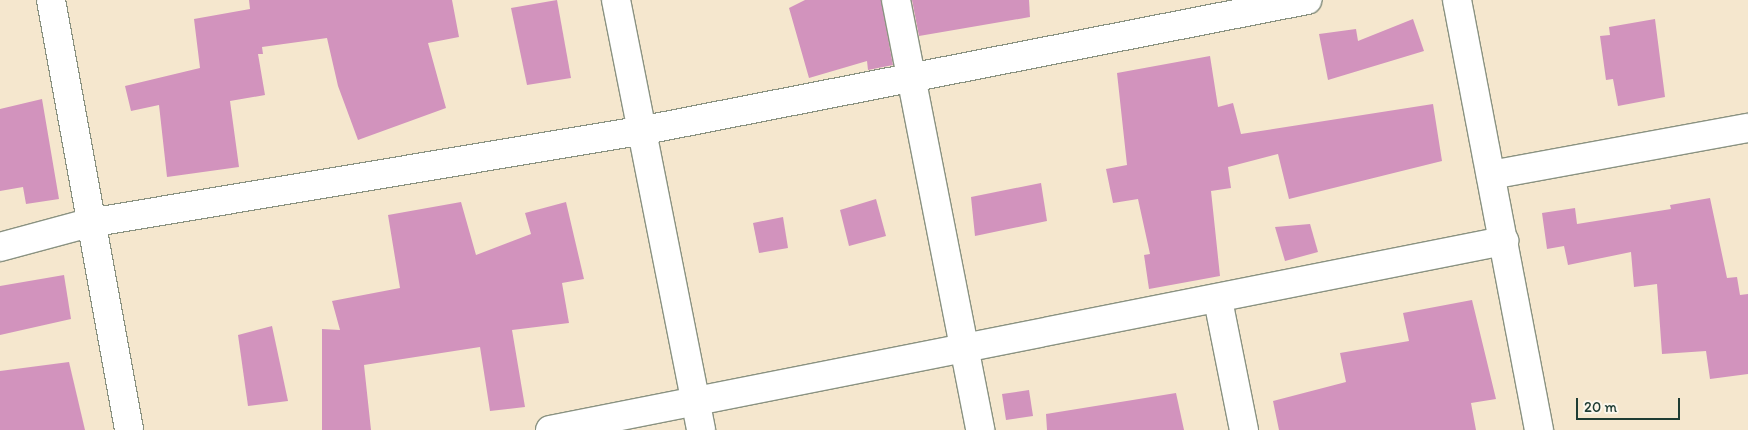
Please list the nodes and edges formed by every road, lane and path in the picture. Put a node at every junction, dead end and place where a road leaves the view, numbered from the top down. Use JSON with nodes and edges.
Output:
{"nodes":[{"id":1,"x":51,"y":0,"type":"edge"},
{"id":2,"x":616,"y":0,"type":"edge"},
{"id":3,"x":896,"y":0,"type":"edge"},
{"id":4,"x":1307,"y":0,"type":"edge"},
{"id":5,"x":1457,"y":0,"type":"edge"},
{"id":6,"x":913,"y":80,"type":"junction"},
{"id":7,"x":1748,"y":128,"type":"edge"},
{"id":8,"x":645,"y":130,"type":"junction"},
{"id":9,"x":1491,"y":175,"type":"junction"},
{"id":10,"x":89,"y":223,"type":"junction"},
{"id":11,"x":1504,"y":241,"type":"junction"},
{"id":12,"x":0,"y":247,"type":"edge"},
{"id":13,"x":1218,"y":300,"type":"junction"},
{"id":14,"x":966,"y":350,"type":"junction"},
{"id":15,"x":696,"y":400,"type":"junction"},
{"id":16,"x":129,"y":430,"type":"edge"},
{"id":17,"x":550,"y":430,"type":"edge"},
{"id":18,"x":701,"y":430,"type":"edge"},
{"id":19,"x":980,"y":430,"type":"edge"},
{"id":20,"x":1244,"y":430,"type":"edge"},
{"id":21,"x":1539,"y":430,"type":"edge"}],
"edges":[{"from":1,"to":10,"type":"street"},
{"from":2,"to":8,"type":"street"},
{"from":3,"to":6,"type":"street"},
{"from":4,"to":6,"type":"street"},
{"from":5,"to":9,"type":"street"},
{"from":6,"to":8,"type":"street"},
{"from":6,"to":14,"type":"street"},
{"from":7,"to":9,"type":"street"},
{"from":8,"to":10,"type":"street"},
{"from":8,"to":15,"type":"street"},
{"from":9,"to":11,"type":"street"},
{"from":10,"to":12,"type":"street"},
{"from":10,"to":16,"type":"street"},
{"from":11,"to":13,"type":"street"},
{"from":11,"to":21,"type":"street"},
{"from":13,"to":14,"type":"street"},
{"from":13,"to":20,"type":"street"},
{"from":14,"to":15,"type":"street"},
{"from":14,"to":19,"type":"street"},
{"from":15,"to":17,"type":"street"},
{"from":15,"to":18,"type":"street"}]}
